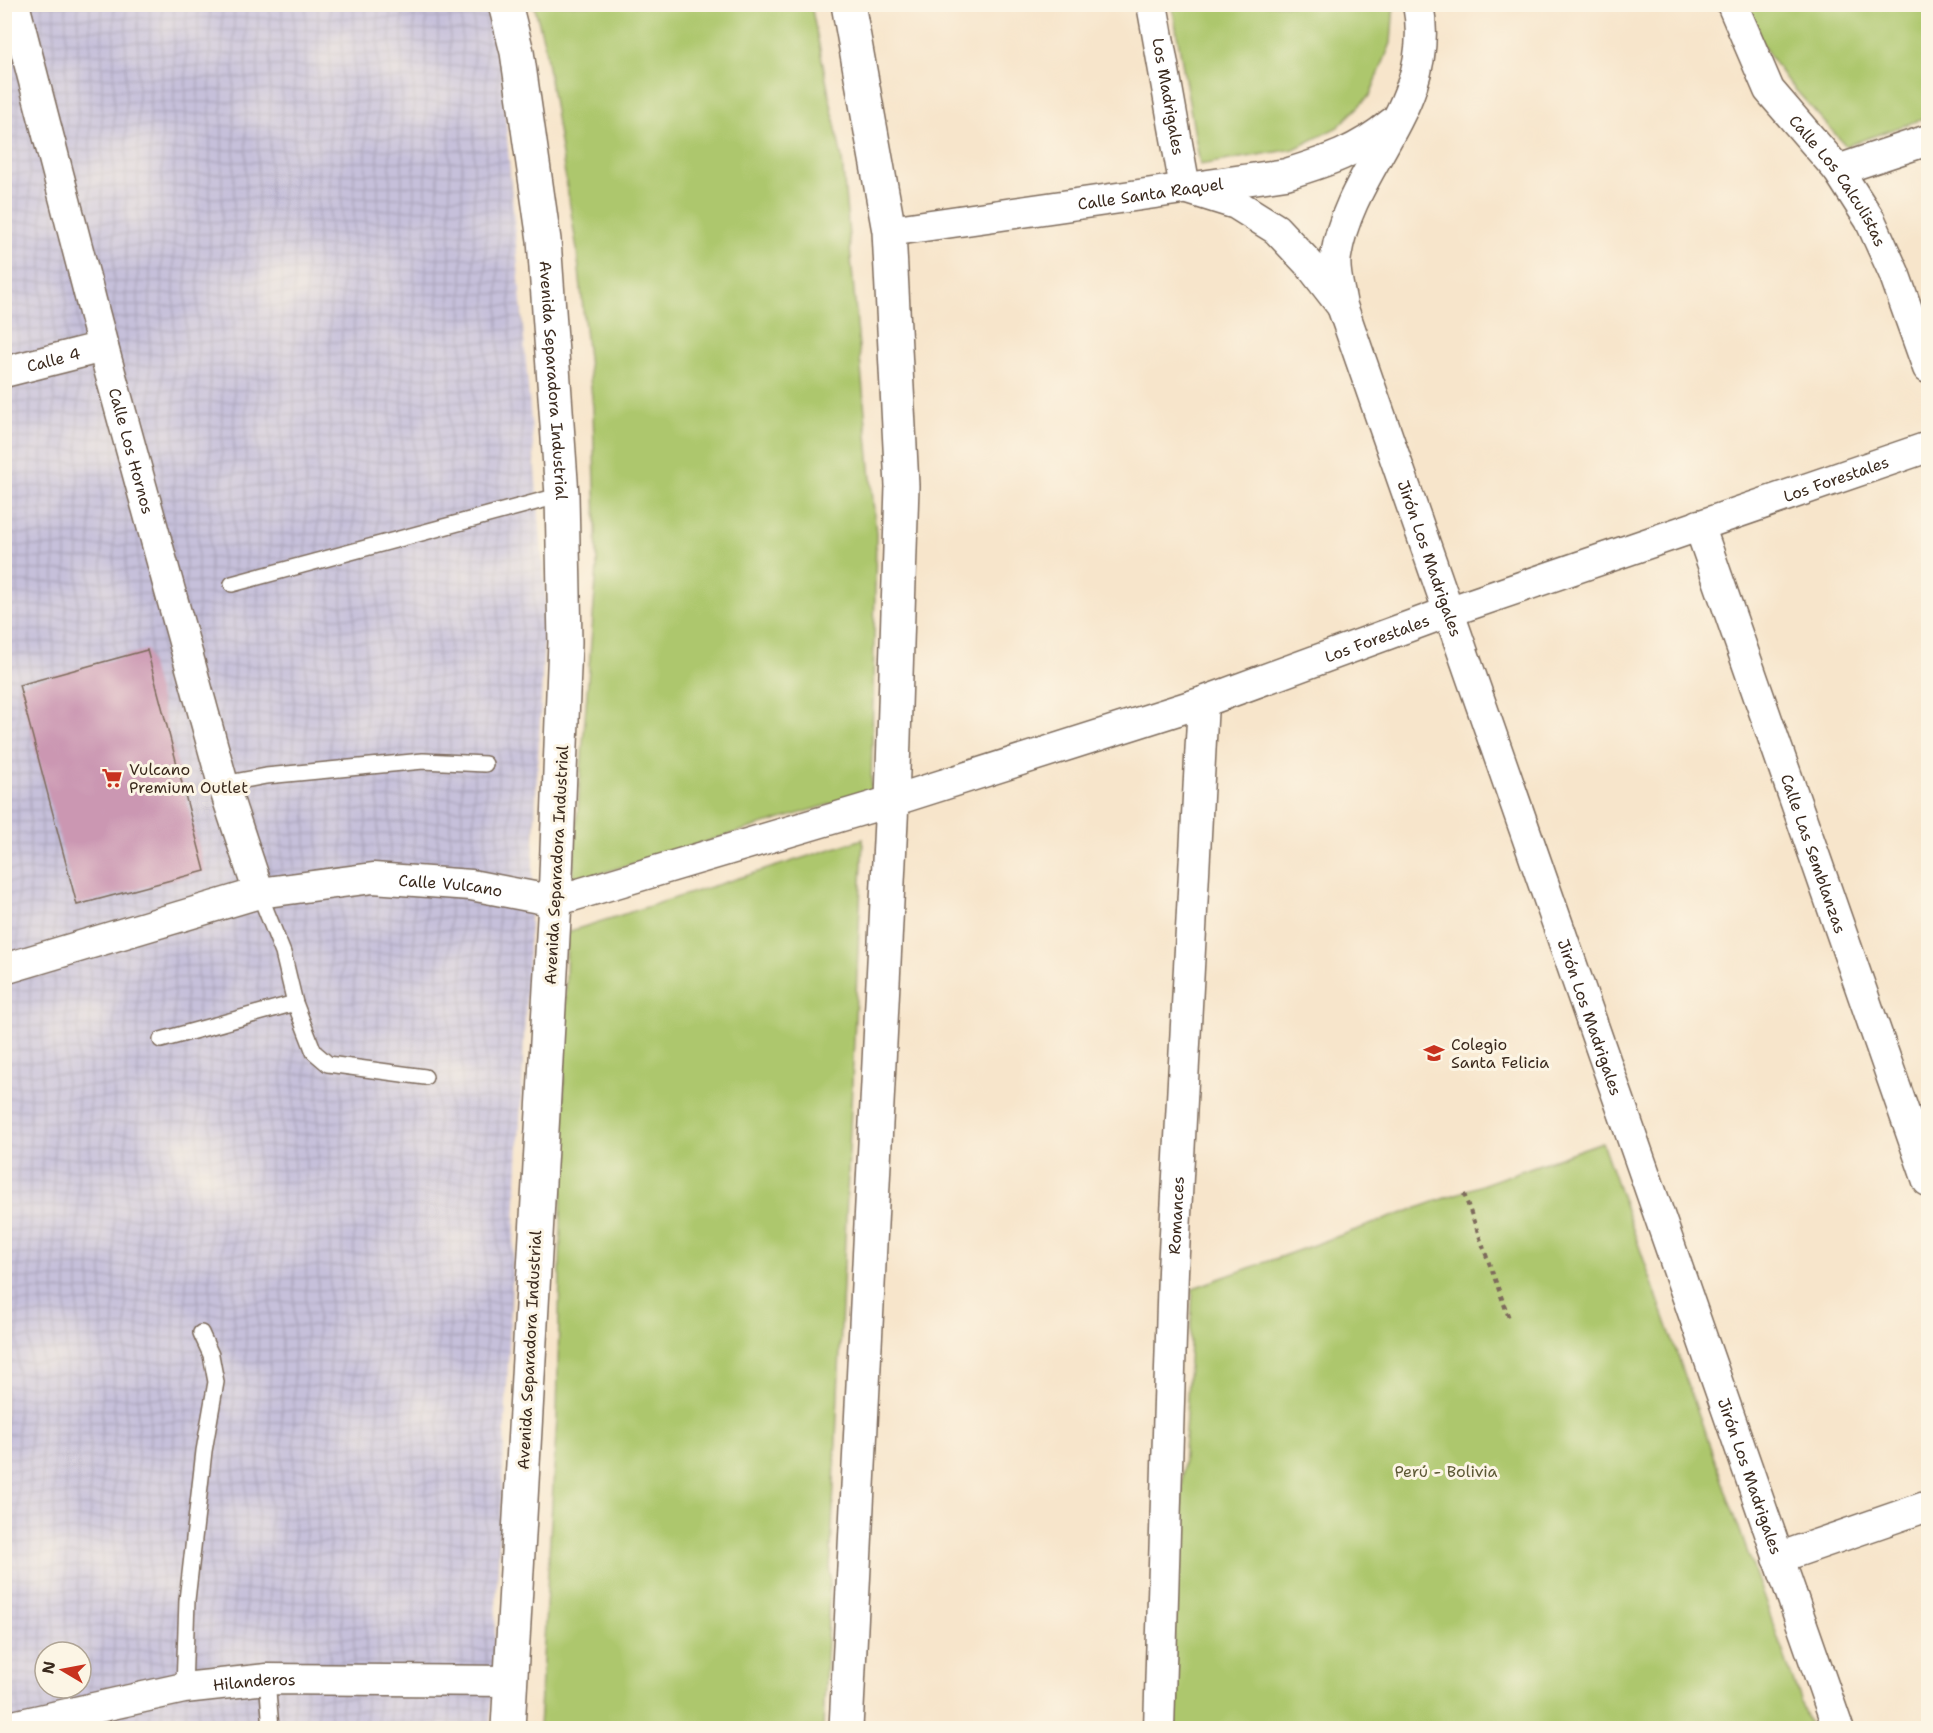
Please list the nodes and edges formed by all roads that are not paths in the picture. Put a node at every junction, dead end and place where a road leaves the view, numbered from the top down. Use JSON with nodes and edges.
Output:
{"nodes":[{"id":1,"x":14,"y":4,"type":"edge"},
{"id":2,"x":505,"y":4,"type":"edge"},
{"id":3,"x":848,"y":4,"type":"edge"},
{"id":4,"x":1152,"y":4,"type":"edge"},
{"id":5,"x":1418,"y":4,"type":"edge"},
{"id":6,"x":1732,"y":4,"type":"edge"},
{"id":7,"x":1399,"y":118,"type":"junction"},
{"id":8,"x":1929,"y":141,"type":"edge"},
{"id":9,"x":1838,"y":170,"type":"junction"},
{"id":10,"x":1185,"y":188,"type":"junction"},
{"id":11,"x":889,"y":231,"type":"junction"},
{"id":12,"x":1342,"y":306,"type":"junction"},
{"id":13,"x":103,"y":347,"type":"junction"},
{"id":14,"x":1929,"y":368,"type":"edge"},
{"id":15,"x":4,"y":372,"type":"edge"},
{"id":16,"x":1929,"y":447,"type":"edge"},
{"id":17,"x":562,"y":495,"type":"junction"},
{"id":18,"x":1699,"y":525,"type":"junction"},
{"id":19,"x":232,"y":584,"type":"dead end"},
{"id":20,"x":1448,"y":612,"type":"junction"},
{"id":21,"x":1203,"y":702,"type":"junction"},
{"id":22,"x":485,"y":764,"type":"dead end"},
{"id":23,"x":223,"y":784,"type":"junction"},
{"id":24,"x":891,"y":801,"type":"junction"},
{"id":25,"x":258,"y":893,"type":"junction"},
{"id":26,"x":555,"y":901,"type":"junction"},
{"id":27,"x":4,"y":969,"type":"edge"},
{"id":28,"x":295,"y":1003,"type":"junction"},
{"id":29,"x":161,"y":1040,"type":"dead end"},
{"id":30,"x":425,"y":1077,"type":"dead end"},
{"id":31,"x":1929,"y":1181,"type":"edge"},
{"id":32,"x":201,"y":1333,"type":"dead end"},
{"id":33,"x":1929,"y":1506,"type":"edge"},
{"id":34,"x":1778,"y":1558,"type":"junction"},
{"id":35,"x":267,"y":1679,"type":"junction"},
{"id":36,"x":510,"y":1681,"type":"junction"},
{"id":37,"x":184,"y":1688,"type":"junction"},
{"id":38,"x":4,"y":1728,"type":"edge"},
{"id":39,"x":271,"y":1728,"type":"edge"},
{"id":40,"x":508,"y":1728,"type":"edge"},
{"id":41,"x":846,"y":1728,"type":"edge"},
{"id":42,"x":1159,"y":1728,"type":"edge"},
{"id":43,"x":1838,"y":1728,"type":"edge"}],
"edges":[{"from":1,"to":13,"type":"street","name":"Calle Los Hornos"},
{"from":2,"to":17,"type":"main road","name":"Avenida Separadora Industrial"},
{"from":3,"to":11,"type":"main road"},
{"from":4,"to":10,"type":"street","name":"Los Madrigales"},
{"from":5,"to":7,"type":"street","name":"Jirón Los Madrigales"},
{"from":6,"to":9,"type":"street","name":"Calle Los Calculistas"},
{"from":7,"to":10,"type":"street","name":"Calle Santa Raquel"},
{"from":7,"to":12,"type":"street","name":"Jirón Los Madrigales"},
{"from":8,"to":9,"type":"street"},
{"from":9,"to":14,"type":"street","name":"Calle Los Calculistas"},
{"from":10,"to":11,"type":"street","name":"Calle Santa Raquel"},
{"from":10,"to":12,"type":"street","name":"Jirón Los Madrigales"},
{"from":11,"to":24,"type":"main road"},
{"from":12,"to":20,"type":"street","name":"Jirón Los Madrigales"},
{"from":13,"to":15,"type":"street","name":"Calle 4"},
{"from":13,"to":23,"type":"street","name":"Calle Los Hornos"},
{"from":16,"to":18,"type":"street","name":"Los Forestales"},
{"from":17,"to":19,"type":"lane"},
{"from":17,"to":26,"type":"main road","name":"Avenida Separadora Industrial"},
{"from":18,"to":20,"type":"street","name":"Los Forestales"},
{"from":18,"to":31,"type":"street","name":"Calle Las Semblanzas"},
{"from":20,"to":21,"type":"street","name":"Los Forestales"},
{"from":20,"to":34,"type":"street","name":"Jirón Los Madrigales"},
{"from":21,"to":24,"type":"street","name":"Los Forestales"},
{"from":21,"to":42,"type":"street","name":"Romances"},
{"from":22,"to":23,"type":"lane"},
{"from":23,"to":25,"type":"street","name":"Calle Los Hornos"},
{"from":24,"to":26,"type":"street","name":"Calle Vulcano"},
{"from":24,"to":41,"type":"main road"},
{"from":25,"to":26,"type":"street","name":"Calle Vulcano"},
{"from":25,"to":27,"type":"street","name":"Calle Vulcano"},
{"from":25,"to":28,"type":"lane"},
{"from":26,"to":36,"type":"main road","name":"Avenida Separadora Industrial"},
{"from":28,"to":29,"type":"lane"},
{"from":28,"to":30,"type":"lane"},
{"from":32,"to":37,"type":"lane"},
{"from":33,"to":34,"type":"street"},
{"from":34,"to":43,"type":"street","name":"Jirón Los Madrigales"},
{"from":35,"to":36,"type":"street","name":"Hilanderos"},
{"from":35,"to":37,"type":"street","name":"Hilanderos"},
{"from":35,"to":39,"type":"lane"},
{"from":36,"to":40,"type":"main road","name":"Avenida Separadora Industrial"},
{"from":37,"to":38,"type":"street","name":"Hilanderos"}]}
